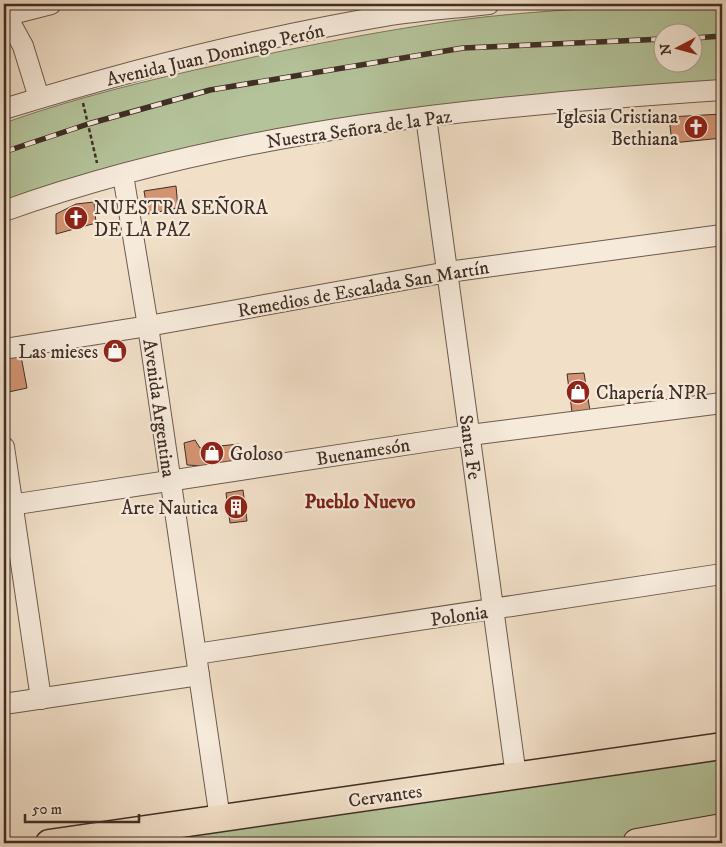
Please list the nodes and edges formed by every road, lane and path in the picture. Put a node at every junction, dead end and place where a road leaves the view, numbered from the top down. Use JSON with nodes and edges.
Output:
{"nodes":[{"id":1,"x":51,"y":4,"type":"edge"},
{"id":2,"x":489,"y":4,"type":"edge"},
{"id":3,"x":5,"y":16,"type":"edge"},
{"id":4,"x":79,"y":86,"type":"junction"},
{"id":5,"x":722,"y":90,"type":"edge"},
{"id":6,"x":39,"y":98,"type":"junction"},
{"id":7,"x":4,"y":109,"type":"edge"},
{"id":8,"x":426,"y":118,"type":"junction"},
{"id":9,"x":123,"y":175,"type":"junction"},
{"id":10,"x":101,"y":182,"type":"junction"},
{"id":11,"x":4,"y":211,"type":"edge"},
{"id":12,"x":722,"y":235,"type":"edge"},
{"id":13,"x":448,"y":272,"type":"junction"},
{"id":14,"x":148,"y":326,"type":"junction"},
{"id":15,"x":4,"y":348,"type":"edge"},
{"id":16,"x":722,"y":403,"type":"edge"},
{"id":17,"x":470,"y":435,"type":"junction"},
{"id":18,"x":4,"y":447,"type":"edge"},
{"id":19,"x":171,"y":481,"type":"junction"},
{"id":20,"x":8,"y":506,"type":"edge"},
{"id":21,"x":722,"y":574,"type":"edge"},
{"id":22,"x":494,"y":610,"type":"junction"},
{"id":23,"x":196,"y":654,"type":"junction"},
{"id":24,"x":199,"y":676,"type":"junction"},
{"id":25,"x":41,"y":699,"type":"junction"},
{"id":26,"x":4,"y":704,"type":"edge"},
{"id":27,"x":722,"y":746,"type":"edge"},
{"id":28,"x":516,"y":776,"type":"junction"},
{"id":29,"x":220,"y":819,"type":"junction"},
{"id":30,"x":722,"y":828,"type":"edge"},
{"id":31,"x":48,"y":843,"type":"edge"},
{"id":32,"x":637,"y":843,"type":"edge"}],
"edges":[{"from":1,"to":3,"type":"street"},
{"from":2,"to":4,"type":"street","name":"Avenida Juan Domingo Perón"},
{"from":3,"to":6,"type":"street"},
{"from":4,"to":6,"type":"street","name":"Avenida Juan Domingo Perón"},
{"from":4,"to":10,"type":"path"},
{"from":5,"to":8,"type":"street","name":"Nuestra Señora de la Paz"},
{"from":6,"to":7,"type":"street","name":"Avenida Juan Domingo Perón"},
{"from":8,"to":9,"type":"street","name":"Nuestra Señora de la Paz"},
{"from":8,"to":13,"type":"street","name":"Santa Fe"},
{"from":9,"to":10,"type":"street","name":"Nuestra Señora de la Paz"},
{"from":9,"to":14,"type":"street","name":"Avenida Argentina"},
{"from":10,"to":11,"type":"street","name":"Nuestra Señora de la Paz"},
{"from":12,"to":13,"type":"street","name":"Remedios de Escalada San Martín"},
{"from":13,"to":14,"type":"street","name":"Remedios de Escalada San Martín"},
{"from":13,"to":17,"type":"street","name":"Santa Fe"},
{"from":14,"to":15,"type":"street","name":"Remedios de Escalada San Martín"},
{"from":14,"to":19,"type":"street","name":"Avenida Argentina"},
{"from":16,"to":17,"type":"street","name":"Buenamesón"},
{"from":17,"to":19,"type":"street","name":"Buenamesón"},
{"from":17,"to":22,"type":"street","name":"Santa Fe"},
{"from":18,"to":20,"type":"street"},
{"from":19,"to":20,"type":"street","name":"Buenamesón"},
{"from":19,"to":23,"type":"street","name":"Avenida Argentina"},
{"from":20,"to":25,"type":"street"},
{"from":21,"to":22,"type":"street","name":"Polonia"},
{"from":22,"to":23,"type":"street","name":"Polonia"},
{"from":22,"to":28,"type":"street","name":"Santa Fe"},
{"from":23,"to":24,"type":"street","name":"Avenida Argentina"},
{"from":24,"to":25,"type":"street"},
{"from":24,"to":29,"type":"street","name":"Avenida Argentina"},
{"from":25,"to":26,"type":"street"},
{"from":27,"to":28,"type":"main road","name":"Cervantes"},
{"from":28,"to":29,"type":"main road","name":"Cervantes"},
{"from":29,"to":31,"type":"main road","name":"Cervantes"},
{"from":30,"to":32,"type":"highway"}]}
